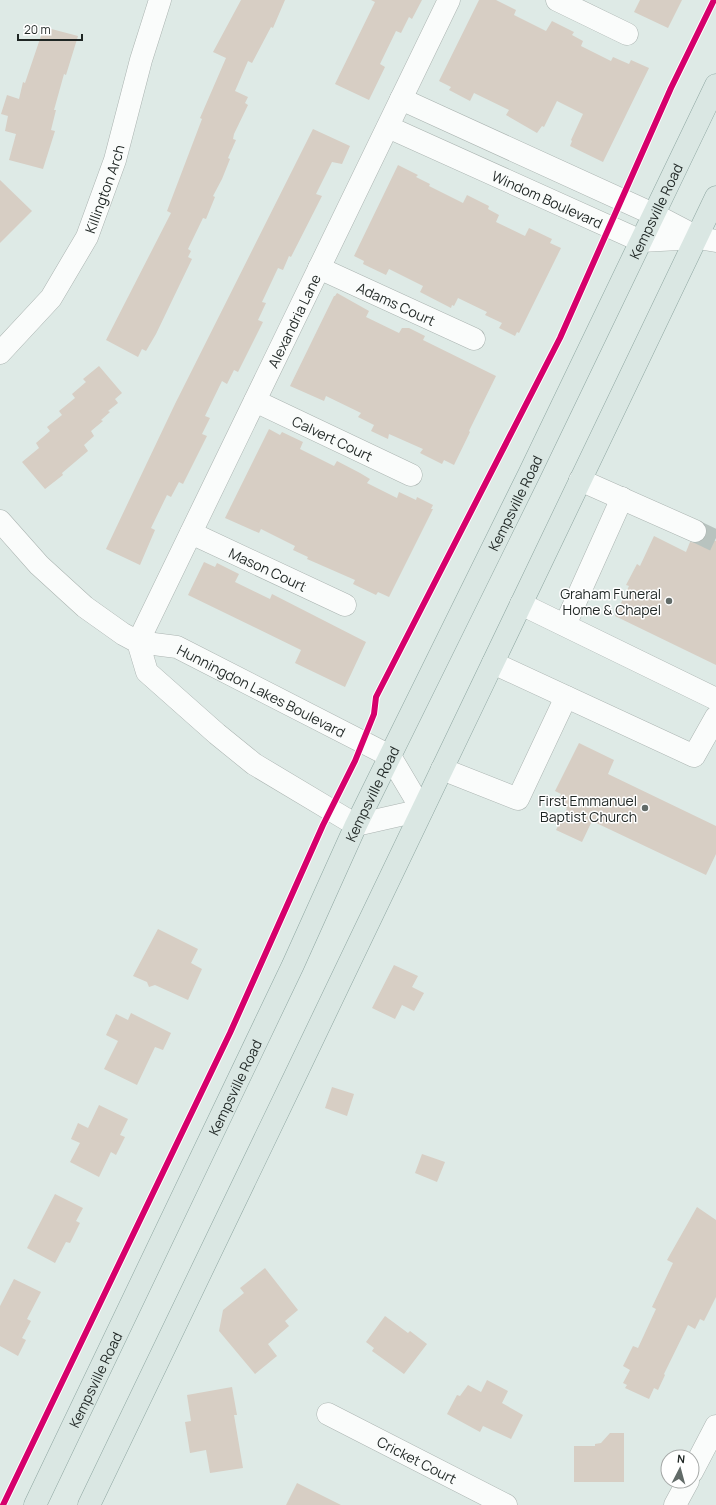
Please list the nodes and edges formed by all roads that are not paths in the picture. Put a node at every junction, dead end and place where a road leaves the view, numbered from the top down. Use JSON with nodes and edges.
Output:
{"nodes":[{"id":1,"x":160,"y":0,"type":"edge"},
{"id":2,"x":449,"y":0,"type":"edge"},
{"id":3,"x":557,"y":0,"type":"edge"},
{"id":4,"x":626,"y":34,"type":"dead end"},
{"id":5,"x":716,"y":85,"type":"edge"},
{"id":6,"x":401,"y":99,"type":"junction"},
{"id":7,"x":388,"y":127,"type":"junction"},
{"id":8,"x":472,"y":131,"type":"junction"},
{"id":9,"x":460,"y":160,"type":"junction"},
{"id":10,"x":543,"y":164,"type":"junction"},
{"id":11,"x":532,"y":192,"type":"junction"},
{"id":12,"x":716,"y":197,"type":"edge"},
{"id":13,"x":653,"y":214,"type":"junction"},
{"id":14,"x":707,"y":240,"type":"edge"},
{"id":15,"x":641,"y":241,"type":"junction"},
{"id":16,"x":319,"y":268,"type":"junction"},
{"id":17,"x":474,"y":339,"type":"dead end"},
{"id":18,"x":0,"y":353,"type":"edge"},
{"id":19,"x":255,"y":400,"type":"junction"},
{"id":20,"x":411,"y":475,"type":"dead end"},
{"id":21,"x":580,"y":480,"type":"junction"},
{"id":22,"x":622,"y":498,"type":"junction"},
{"id":23,"x":0,"y":521,"type":"edge"},
{"id":24,"x":695,"y":532,"type":"tunnel mouth"},
{"id":25,"x":191,"y":533,"type":"junction"},
{"id":26,"x":521,"y":604,"type":"junction"},
{"id":27,"x":345,"y":605,"type":"dead end"},
{"id":28,"x":565,"y":625,"type":"junction"},
{"id":29,"x":138,"y":642,"type":"junction"},
{"id":30,"x":493,"y":663,"type":"junction"},
{"id":31,"x":566,"y":697,"type":"junction"},
{"id":32,"x":716,"y":699,"type":"edge"},
{"id":33,"x":716,"y":717,"type":"edge"},
{"id":34,"x":390,"y":756,"type":"junction"},
{"id":35,"x":442,"y":769,"type":"junction"},
{"id":36,"x":422,"y":810,"type":"junction"},
{"id":37,"x":356,"y":825,"type":"junction"},
{"id":38,"x":328,"y":1414,"type":"dead end"},
{"id":39,"x":716,"y":1426,"type":"edge"},
{"id":40,"x":700,"y":1457,"type":"edge"},
{"id":41,"x":684,"y":1489,"type":"edge"},
{"id":42,"x":35,"y":1505,"type":"edge"},
{"id":43,"x":89,"y":1505,"type":"edge"},
{"id":44,"x":506,"y":1505,"type":"edge"},
{"id":45,"x":675,"y":1505,"type":"edge"}],
"edges":[{"from":1,"to":18,"type":"street","name":"Killington Arch"},
{"from":2,"to":6,"type":"street","name":"Alexandria Lane"},
{"from":3,"to":4,"type":"street"},
{"from":5,"to":13,"type":"main road","name":"Kempsville Road"},
{"from":6,"to":7,"type":"street","name":"Alexandria Lane"},
{"from":6,"to":8,"type":"street"},
{"from":7,"to":9,"type":"street","name":"Windom Boulevard"},
{"from":7,"to":16,"type":"street","name":"Alexandria Lane"},
{"from":8,"to":9,"type":"street"},
{"from":8,"to":10,"type":"street"},
{"from":9,"to":11,"type":"street","name":"Windom Boulevard"},
{"from":10,"to":11,"type":"street"},
{"from":10,"to":13,"type":"street"},
{"from":11,"to":15,"type":"street","name":"Windom Boulevard"},
{"from":12,"to":14,"type":"main road"},
{"from":13,"to":14,"type":"street"},
{"from":13,"to":15,"type":"main road","name":"Kempsville Road"},
{"from":14,"to":15,"type":"street","name":"Windom Boulevard"},
{"from":14,"to":21,"type":"main road"},
{"from":15,"to":34,"type":"main road","name":"Kempsville Road"},
{"from":16,"to":17,"type":"street","name":"Adams Court"},
{"from":16,"to":19,"type":"street","name":"Alexandria Lane"},
{"from":19,"to":20,"type":"street","name":"Calvert Court"},
{"from":19,"to":25,"type":"street","name":"Alexandria Lane"},
{"from":21,"to":22,"type":"street"},
{"from":21,"to":26,"type":"main road"},
{"from":22,"to":24,"type":"street"},
{"from":22,"to":28,"type":"street"},
{"from":23,"to":29,"type":"street","name":"Hunningdon Lakes Boulevard"},
{"from":25,"to":27,"type":"street","name":"Mason Court"},
{"from":25,"to":29,"type":"street","name":"Alexandria Lane"},
{"from":26,"to":28,"type":"street"},
{"from":26,"to":30,"type":"main road"},
{"from":28,"to":32,"type":"street"},
{"from":29,"to":34,"type":"street","name":"Hunningdon Lakes Boulevard"},
{"from":29,"to":37,"type":"street"},
{"from":30,"to":31,"type":"street"},
{"from":30,"to":35,"type":"main road"},
{"from":31,"to":33,"type":"street"},
{"from":31,"to":35,"type":"street"},
{"from":34,"to":36,"type":"street"},
{"from":34,"to":37,"type":"main road","name":"Kempsville Road"},
{"from":35,"to":36,"type":"main road"},
{"from":36,"to":37,"type":"street"},
{"from":36,"to":43,"type":"main road"},
{"from":37,"to":42,"type":"main road","name":"Kempsville Road"},
{"from":38,"to":44,"type":"street","name":"Cricket Court"},
{"from":39,"to":40,"type":"street"},
{"from":41,"to":45,"type":"street"}]}
